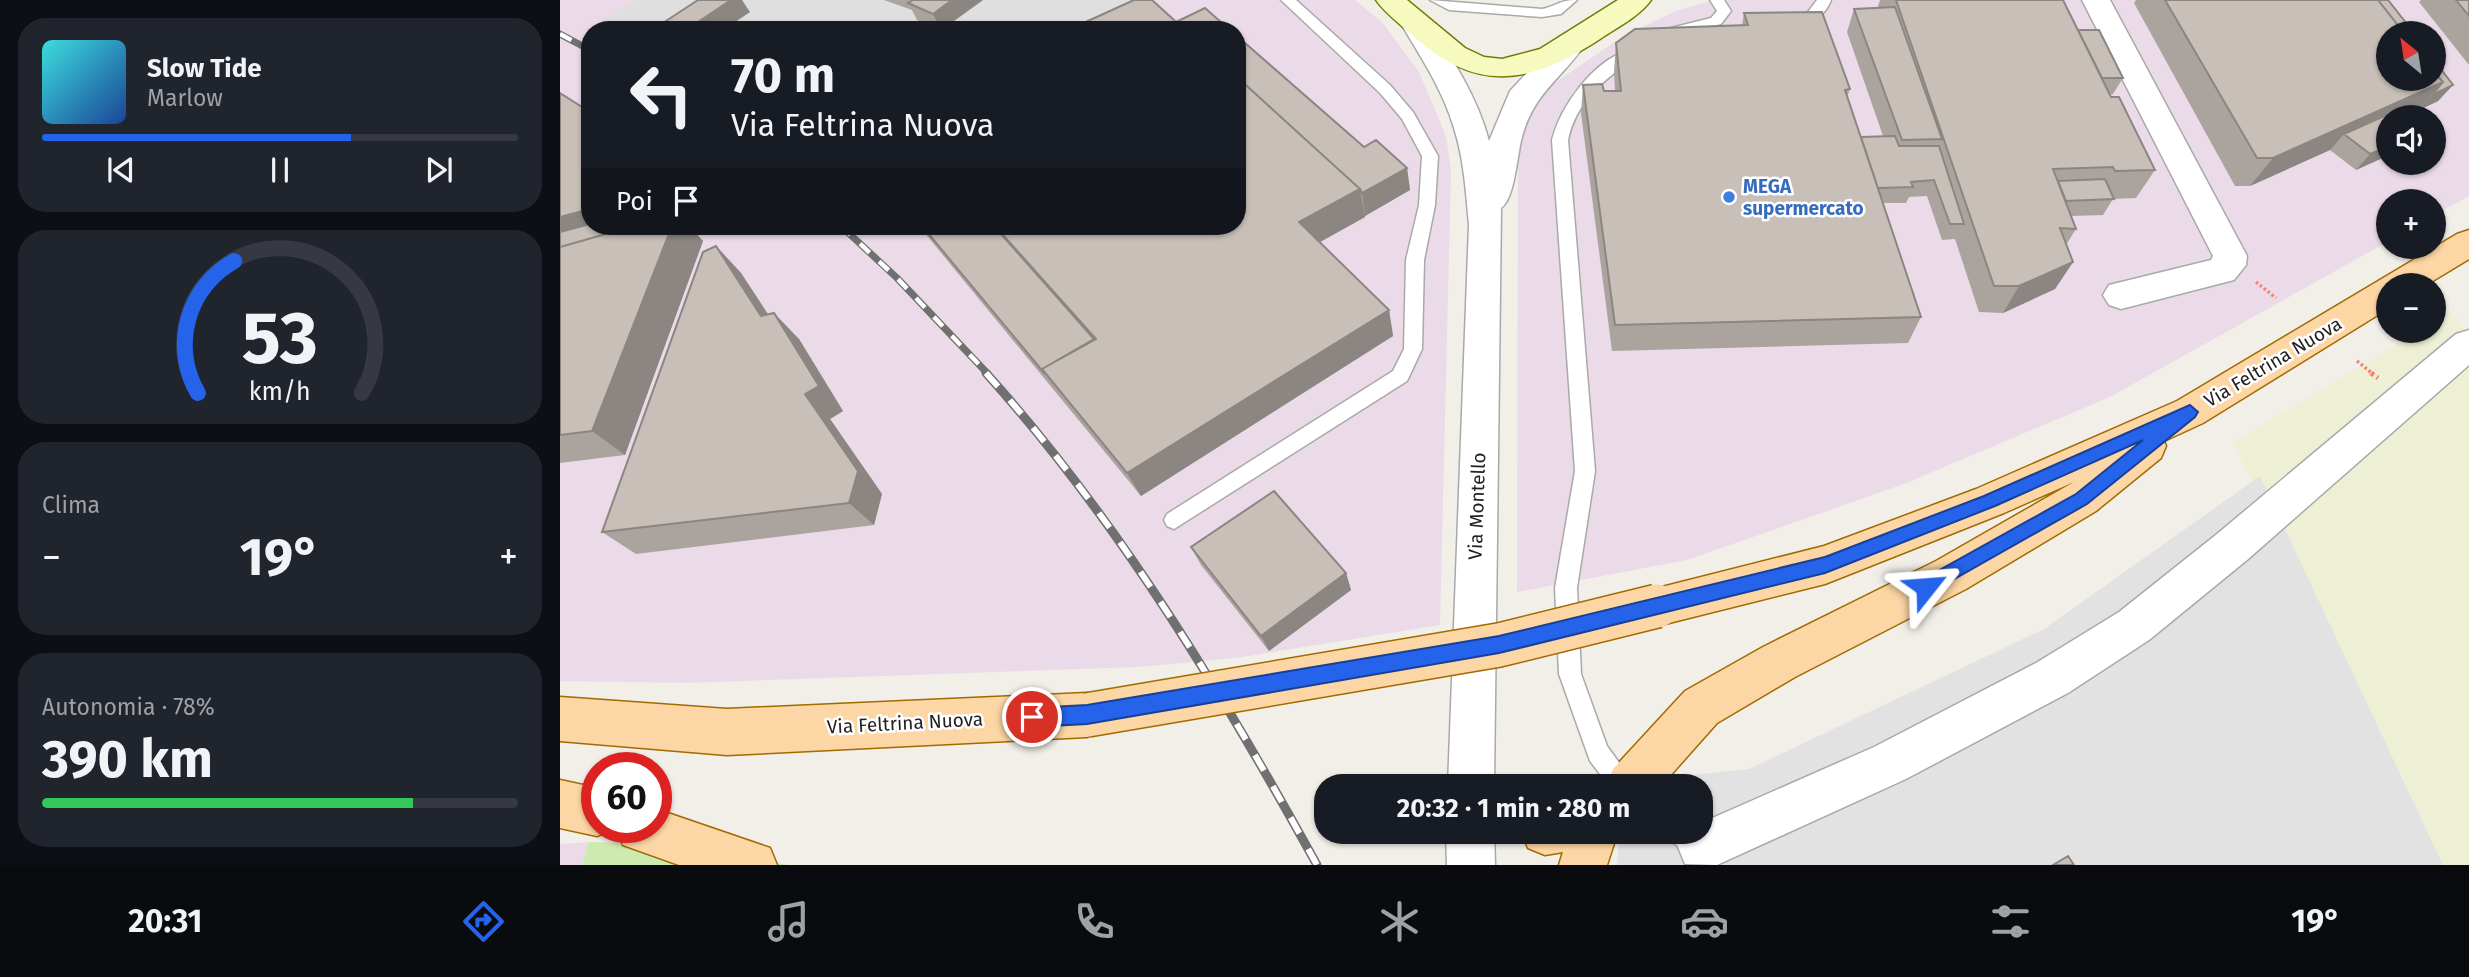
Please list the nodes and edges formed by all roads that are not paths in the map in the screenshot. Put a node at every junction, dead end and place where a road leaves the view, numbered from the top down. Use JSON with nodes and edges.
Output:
{"nodes":[{"id":1,"x":1287,"y":0,"type":"edge"},
{"id":2,"x":1390,"y":0,"type":"edge"},
{"id":3,"x":1437,"y":0,"type":"edge"},
{"id":4,"x":1570,"y":0,"type":"edge"},
{"id":5,"x":1717,"y":0,"type":"edge"},
{"id":6,"x":1824,"y":0,"type":"edge"},
{"id":7,"x":2096,"y":0,"type":"edge"},
{"id":8,"x":1638,"y":3,"type":"edge"},
{"id":9,"x":1414,"y":22,"type":"junction"},
{"id":10,"x":1785,"y":26,"type":"edge"},
{"id":11,"x":1718,"y":37,"type":"edge"},
{"id":12,"x":1572,"y":43,"type":"junction"},
{"id":13,"x":1640,"y":50,"type":"junction"},
{"id":14,"x":1486,"y":225,"type":"junction"},
{"id":15,"x":2469,"y":243,"type":"edge"},
{"id":16,"x":2419,"y":273,"type":"edge"},
{"id":17,"x":2121,"y":295,"type":"dead end"},
{"id":18,"x":2376,"y":299,"type":"edge"},
{"id":19,"x":2469,"y":344,"type":"edge"},
{"id":20,"x":2190,"y":412,"type":"junction"},
{"id":21,"x":1174,"y":520,"type":"dead end"},
{"id":22,"x":560,"y":719,"type":"edge"},
{"id":23,"x":1471,"y":774,"type":"edge"},
{"id":24,"x":1629,"y":774,"type":"edge"},
{"id":25,"x":1639,"y":774,"type":"edge"},
{"id":26,"x":560,"y":804,"type":"edge"},
{"id":27,"x":581,"y":809,"type":"edge"},
{"id":28,"x":1713,"y":830,"type":"edge"},
{"id":29,"x":672,"y":838,"type":"edge"},
{"id":30,"x":1470,"y":844,"type":"edge"},
{"id":31,"x":1590,"y":844,"type":"edge"},
{"id":32,"x":753,"y":865,"type":"edge"},
{"id":33,"x":1471,"y":865,"type":"edge"},
{"id":34,"x":1583,"y":865,"type":"edge"}],
"edges":[{"from":1,"to":21,"type":"lane"},
{"from":2,"to":9,"type":"main road"},
{"from":3,"to":4,"type":"lane"},
{"from":5,"to":13,"type":"lane"},
{"from":6,"to":10,"type":"lane"},
{"from":7,"to":17,"type":"street"},
{"from":8,"to":12,"type":"main road"},
{"from":9,"to":12,"type":"main road"},
{"from":9,"to":14,"type":"street","name":"Via Montello"},
{"from":11,"to":13,"type":"lane"},
{"from":12,"to":14,"type":"street","name":"Via Montello"},
{"from":13,"to":24,"type":"lane"},
{"from":14,"to":23,"type":"street","name":"Via Montello"},
{"from":15,"to":16,"type":"main road"},
{"from":18,"to":20,"type":"main road","name":"Via Feltrina Nuova"},
{"from":19,"to":28,"type":"street"},
{"from":20,"to":22,"type":"main road","name":"Via Feltrina Nuova","bridge":true},
{"from":20,"to":25,"type":"main road"},
{"from":26,"to":27,"type":"main road"},
{"from":29,"to":32,"type":"main road"},
{"from":30,"to":33,"type":"street"},
{"from":31,"to":34,"type":"main road"}]}
